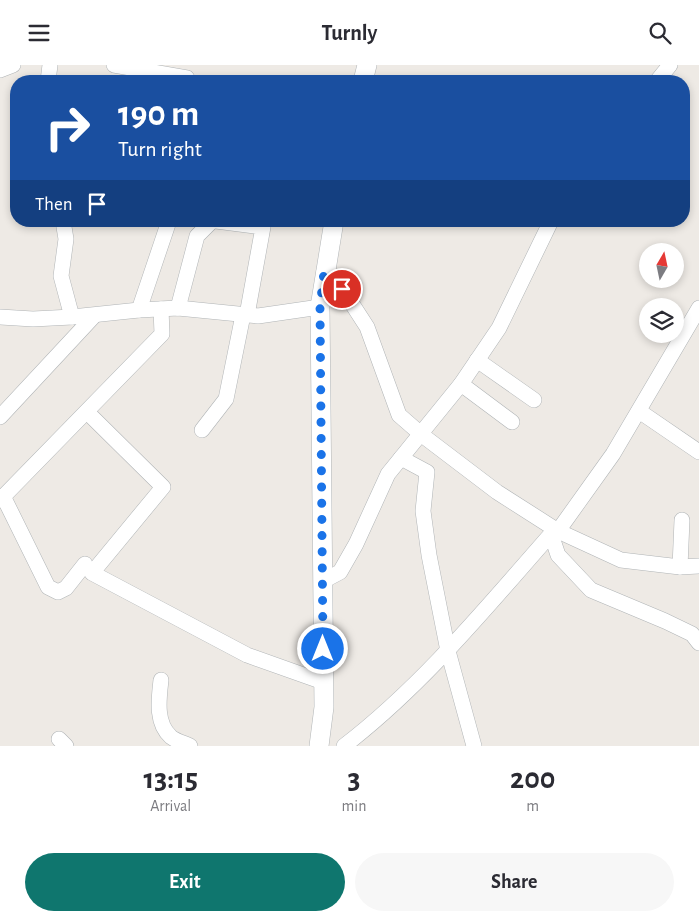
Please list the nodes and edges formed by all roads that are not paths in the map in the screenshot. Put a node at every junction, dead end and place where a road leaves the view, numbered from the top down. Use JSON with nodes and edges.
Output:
{"nodes":[{"id":1,"x":13,"y":65,"type":"edge"},
{"id":2,"x":114,"y":65,"type":"edge"},
{"id":3,"x":670,"y":65,"type":"edge"},
{"id":4,"x":0,"y":70,"type":"edge"},
{"id":5,"x":170,"y":75,"type":"edge"},
{"id":6,"x":662,"y":75,"type":"edge"},
{"id":7,"x":64,"y":227,"type":"edge"},
{"id":8,"x":167,"y":227,"type":"edge"},
{"id":9,"x":206,"y":227,"type":"edge"},
{"id":10,"x":262,"y":227,"type":"edge"},
{"id":11,"x":333,"y":227,"type":"edge"},
{"id":12,"x":548,"y":227,"type":"edge"},
{"id":13,"x":324,"y":272,"type":"junction"},
{"id":14,"x":320,"y":307,"type":"junction"},
{"id":15,"x":178,"y":308,"type":"junction"},
{"id":16,"x":161,"y":309,"type":"junction"},
{"id":17,"x":699,"y":309,"type":"edge"},
{"id":18,"x":139,"y":310,"type":"junction"},
{"id":19,"x":245,"y":315,"type":"junction"},
{"id":20,"x":94,"y":316,"type":"junction"},
{"id":21,"x":0,"y":317,"type":"edge"},
{"id":22,"x":72,"y":317,"type":"junction"},
{"id":23,"x":477,"y":361,"type":"junction"},
{"id":24,"x":461,"y":384,"type":"junction"},
{"id":25,"x":534,"y":400,"type":"dead end"},
{"id":26,"x":639,"y":411,"type":"junction"},
{"id":27,"x":86,"y":413,"type":"junction"},
{"id":28,"x":0,"y":417,"type":"edge"},
{"id":29,"x":512,"y":422,"type":"dead end"},
{"id":30,"x":202,"y":430,"type":"dead end"},
{"id":31,"x":422,"y":435,"type":"junction"},
{"id":32,"x":699,"y":452,"type":"edge"},
{"id":33,"x":401,"y":457,"type":"junction"},
{"id":34,"x":2,"y":499,"type":"edge"},
{"id":35,"x":682,"y":520,"type":"dead end"},
{"id":36,"x":554,"y":532,"type":"junction"},
{"id":37,"x":85,"y":564,"type":"dead end"},
{"id":38,"x":699,"y":566,"type":"edge"},
{"id":39,"x":680,"y":567,"type":"junction"},
{"id":40,"x":323,"y":581,"type":"junction"},
{"id":41,"x":699,"y":643,"type":"edge"},
{"id":42,"x":448,"y":651,"type":"junction"},
{"id":43,"x":160,"y":680,"type":"dead end"},
{"id":44,"x":323,"y":681,"type":"junction"},
{"id":45,"x":190,"y":746,"type":"edge"},
{"id":46,"x":319,"y":746,"type":"edge"},
{"id":47,"x":344,"y":746,"type":"edge"},
{"id":48,"x":474,"y":746,"type":"edge"}],
"edges":[{"from":1,"to":4,"type":"street"},
{"from":2,"to":5,"type":"street"},
{"from":3,"to":6,"type":"street"},
{"from":7,"to":22,"type":"street"},
{"from":8,"to":18,"type":"street"},
{"from":9,"to":15,"type":"street"},
{"from":10,"to":19,"type":"street"},
{"from":11,"to":13,"type":"street"},
{"from":12,"to":23,"type":"street"},
{"from":13,"to":14,"type":"street"},
{"from":13,"to":31,"type":"street"},
{"from":14,"to":19,"type":"street"},
{"from":14,"to":40,"type":"street"},
{"from":15,"to":16,"type":"street"},
{"from":15,"to":19,"type":"street"},
{"from":16,"to":18,"type":"street"},
{"from":16,"to":27,"type":"street"},
{"from":17,"to":26,"type":"street"},
{"from":18,"to":20,"type":"street"},
{"from":19,"to":30,"type":"street"},
{"from":20,"to":22,"type":"street"},
{"from":20,"to":28,"type":"street"},
{"from":21,"to":22,"type":"street"},
{"from":23,"to":24,"type":"street"},
{"from":23,"to":25,"type":"street"},
{"from":24,"to":29,"type":"street"},
{"from":24,"to":31,"type":"street"},
{"from":26,"to":32,"type":"street"},
{"from":26,"to":36,"type":"street"},
{"from":27,"to":34,"type":"street"},
{"from":27,"to":44,"type":"street"},
{"from":31,"to":33,"type":"street"},
{"from":31,"to":36,"type":"street"},
{"from":33,"to":40,"type":"street"},
{"from":33,"to":42,"type":"street"},
{"from":34,"to":37,"type":"street"},
{"from":35,"to":39,"type":"street"},
{"from":36,"to":39,"type":"street"},
{"from":36,"to":41,"type":"street"},
{"from":36,"to":42,"type":"street"},
{"from":38,"to":39,"type":"street"},
{"from":40,"to":44,"type":"street"},
{"from":42,"to":47,"type":"street"},
{"from":42,"to":48,"type":"street"},
{"from":43,"to":45,"type":"street"},
{"from":44,"to":46,"type":"street"}]}
